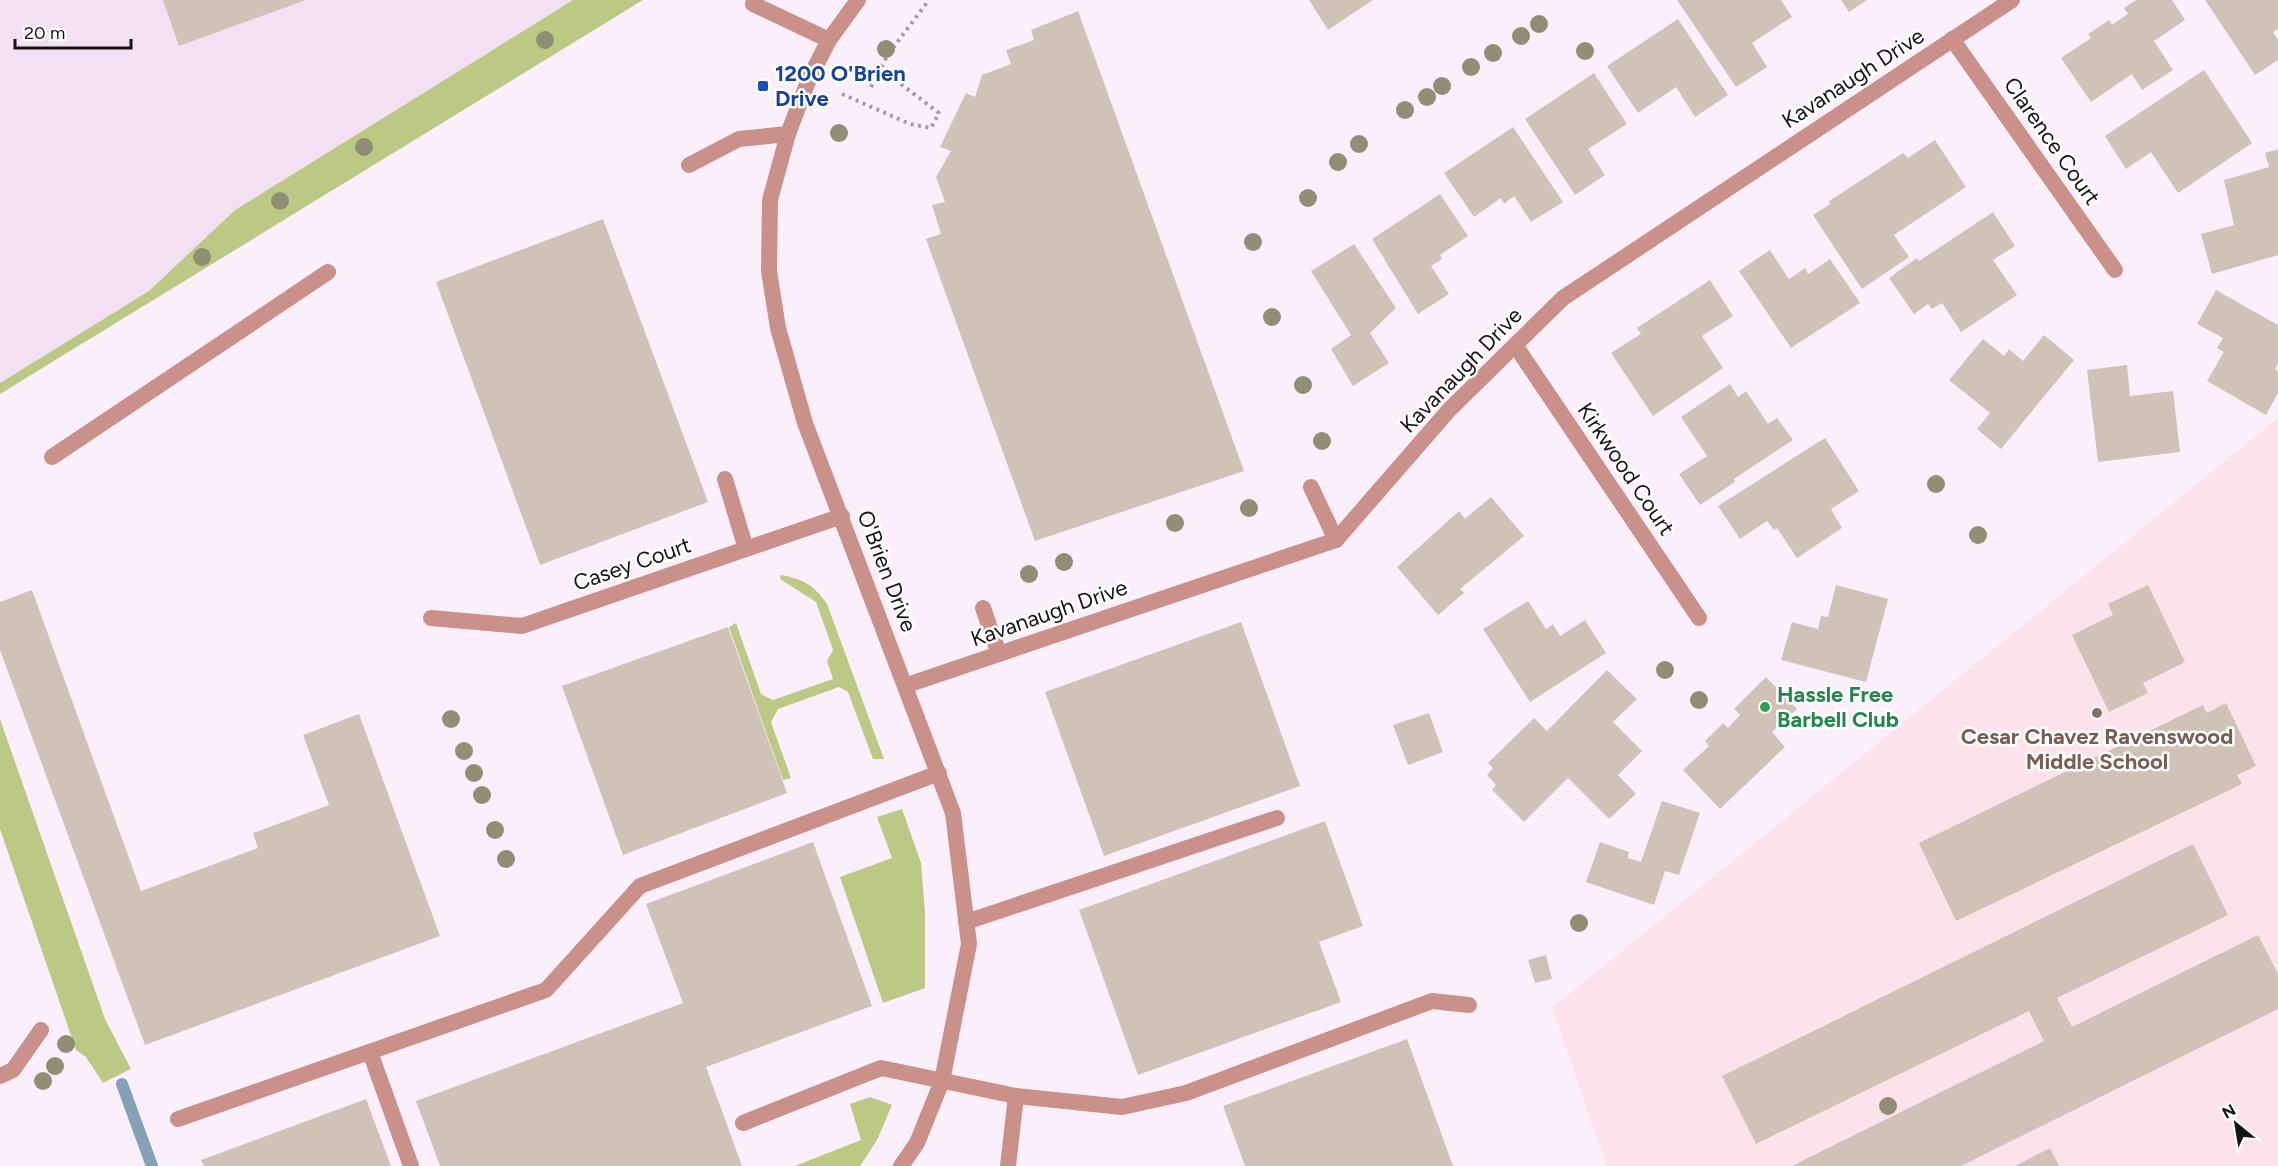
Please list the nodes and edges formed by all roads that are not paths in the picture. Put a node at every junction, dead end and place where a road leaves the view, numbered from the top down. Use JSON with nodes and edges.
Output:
{"nodes":[{"id":1,"x":858,"y":0,"type":"edge"},
{"id":2,"x":2012,"y":0,"type":"edge"},
{"id":3,"x":753,"y":4,"type":"dead end"},
{"id":4,"x":1953,"y":39,"type":"junction"},
{"id":5,"x":829,"y":40,"type":"junction"},
{"id":6,"x":788,"y":134,"type":"junction"},
{"id":7,"x":689,"y":165,"type":"dead end"},
{"id":8,"x":2115,"y":270,"type":"dead end"},
{"id":9,"x":328,"y":272,"type":"dead end"},
{"id":10,"x":1515,"y":345,"type":"junction"},
{"id":11,"x":52,"y":457,"type":"dead end"},
{"id":12,"x":725,"y":479,"type":"dead end"},
{"id":13,"x":1311,"y":487,"type":"dead end"},
{"id":14,"x":842,"y":516,"type":"junction"},
{"id":15,"x":1336,"y":540,"type":"junction"},
{"id":16,"x":746,"y":549,"type":"junction"},
{"id":17,"x":983,"y":608,"type":"dead end"},
{"id":18,"x":431,"y":618,"type":"dead end"},
{"id":19,"x":1699,"y":618,"type":"dead end"},
{"id":20,"x":999,"y":654,"type":"junction"},
{"id":21,"x":906,"y":685,"type":"junction"},
{"id":22,"x":939,"y":773,"type":"junction"},
{"id":23,"x":1277,"y":818,"type":"dead end"},
{"id":24,"x":966,"y":922,"type":"junction"},
{"id":25,"x":1469,"y":1005,"type":"dead end"},
{"id":26,"x":41,"y":1030,"type":"dead end"},
{"id":27,"x":370,"y":1052,"type":"junction"},
{"id":28,"x":0,"y":1076,"type":"edge"},
{"id":29,"x":942,"y":1082,"type":"junction"},
{"id":30,"x":1016,"y":1096,"type":"junction"},
{"id":31,"x":178,"y":1119,"type":"dead end"},
{"id":32,"x":743,"y":1123,"type":"dead end"},
{"id":33,"x":411,"y":1166,"type":"edge"},
{"id":34,"x":901,"y":1166,"type":"edge"},
{"id":35,"x":1008,"y":1166,"type":"edge"}],
"edges":[{"from":1,"to":5,"type":"street","name":"O'Brien Drive"},
{"from":2,"to":4,"type":"street","name":"Kavanaugh Drive"},
{"from":3,"to":5,"type":"street"},
{"from":4,"to":8,"type":"street","name":"Clarence Court"},
{"from":4,"to":10,"type":"street","name":"Kavanaugh Drive"},
{"from":5,"to":6,"type":"street","name":"O'Brien Drive"},
{"from":6,"to":7,"type":"street"},
{"from":6,"to":14,"type":"street","name":"O'Brien Drive"},
{"from":9,"to":11,"type":"street"},
{"from":10,"to":15,"type":"street","name":"Kavanaugh Drive"},
{"from":10,"to":19,"type":"street","name":"Kirkwood Court"},
{"from":12,"to":16,"type":"street"},
{"from":13,"to":15,"type":"street"},
{"from":14,"to":16,"type":"street","name":"Casey Court"},
{"from":14,"to":21,"type":"street","name":"O'Brien Drive"},
{"from":15,"to":20,"type":"street","name":"Kavanaugh Drive"},
{"from":16,"to":18,"type":"street","name":"Casey Court"},
{"from":17,"to":20,"type":"street"},
{"from":20,"to":21,"type":"street","name":"Kavanaugh Drive"},
{"from":21,"to":22,"type":"street","name":"O'Brien Drive"},
{"from":22,"to":24,"type":"street","name":"O'Brien Drive"},
{"from":22,"to":27,"type":"street"},
{"from":23,"to":24,"type":"street"},
{"from":24,"to":29,"type":"street","name":"O'Brien Drive"},
{"from":25,"to":30,"type":"street"},
{"from":26,"to":28,"type":"street"},
{"from":27,"to":31,"type":"street"},
{"from":27,"to":33,"type":"street"},
{"from":29,"to":30,"type":"street"},
{"from":29,"to":32,"type":"street"},
{"from":29,"to":34,"type":"street","name":"O'Brien Drive"},
{"from":30,"to":35,"type":"street"}]}
